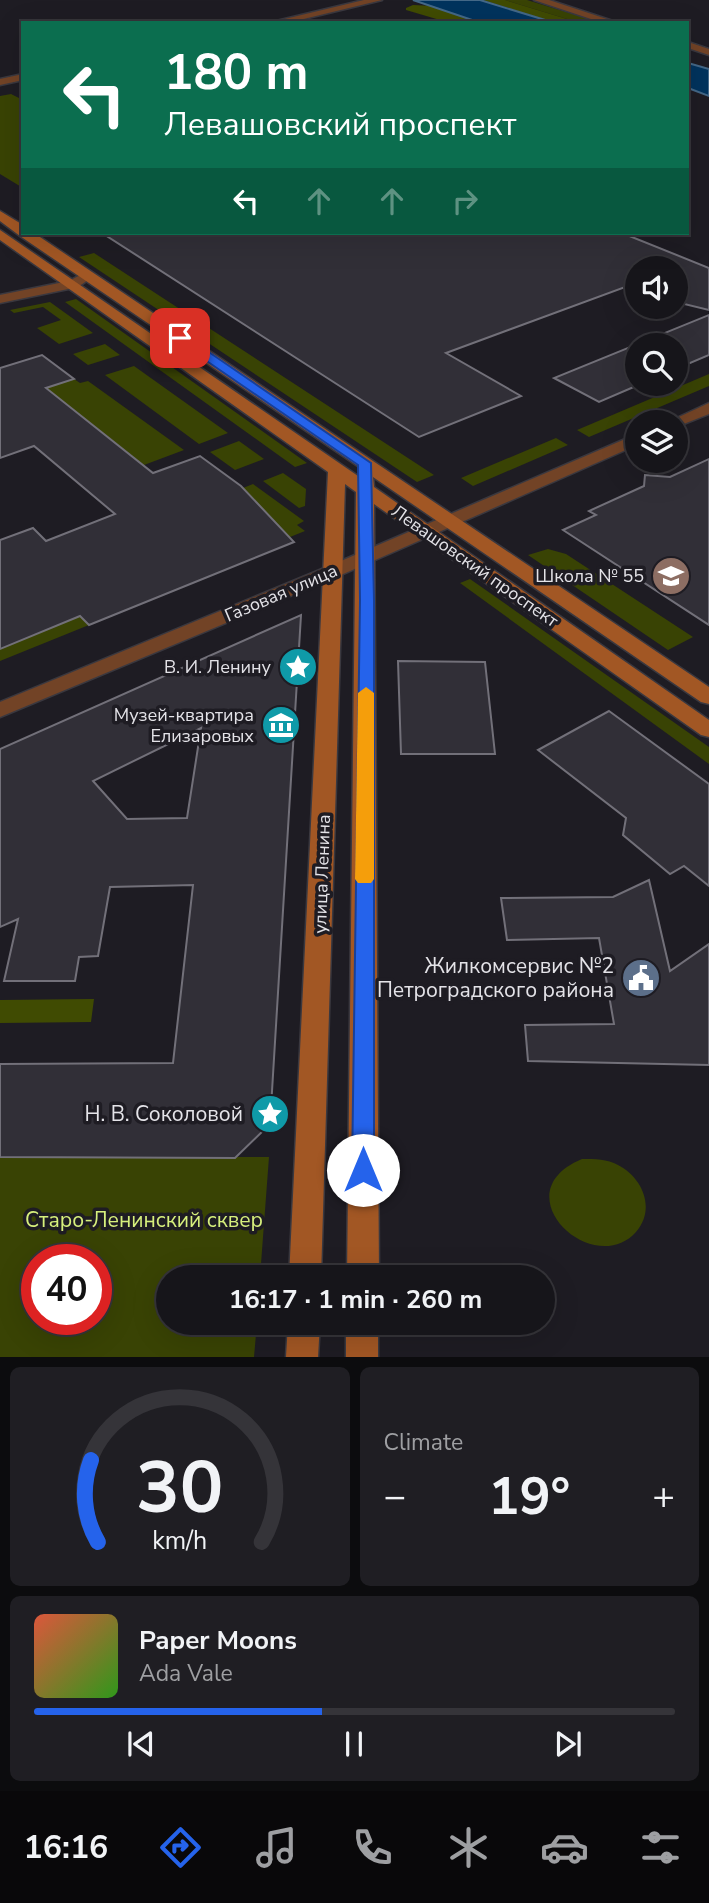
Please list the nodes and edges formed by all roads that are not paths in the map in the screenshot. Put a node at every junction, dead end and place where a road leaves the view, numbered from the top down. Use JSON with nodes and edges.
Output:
{"nodes":[{"id":1,"x":377,"y":0,"type":"edge"},
{"id":2,"x":539,"y":0,"type":"edge"},
{"id":3,"x":282,"y":21,"type":"edge"},
{"id":4,"x":607,"y":21,"type":"edge"},
{"id":5,"x":689,"y":45,"type":"edge"},
{"id":6,"x":709,"y":52,"type":"edge"},
{"id":7,"x":21,"y":77,"type":"edge"},
{"id":8,"x":0,"y":82,"type":"edge"},
{"id":9,"x":0,"y":215,"type":"edge"},
{"id":10,"x":21,"y":230,"type":"edge"},
{"id":11,"x":0,"y":234,"type":"edge"},
{"id":12,"x":27,"y":235,"type":"edge"},
{"id":13,"x":74,"y":279,"type":"junction"},
{"id":14,"x":0,"y":288,"type":"edge"},
{"id":15,"x":0,"y":299,"type":"edge"},
{"id":16,"x":709,"y":408,"type":"edge"},
{"id":17,"x":688,"y":417,"type":"edge"},
{"id":18,"x":625,"y":444,"type":"edge"},
{"id":19,"x":365,"y":463,"type":"junction"},
{"id":20,"x":337,"y":470,"type":"junction"},
{"id":21,"x":365,"y":489,"type":"junction"},
{"id":22,"x":449,"y":521,"type":"junction"},
{"id":23,"x":425,"y":531,"type":"junction"},
{"id":24,"x":366,"y":557,"type":"junction"},
{"id":25,"x":334,"y":570,"type":"junction"},
{"id":26,"x":709,"y":697,"type":"edge"},
{"id":27,"x":0,"y":710,"type":"edge"},
{"id":28,"x":709,"y":730,"type":"edge"},
{"id":29,"x":307,"y":1265,"type":"edge"},
{"id":30,"x":363,"y":1265,"type":"edge"},
{"id":31,"x":303,"y":1335,"type":"edge"},
{"id":32,"x":362,"y":1335,"type":"edge"},
{"id":33,"x":302,"y":1357,"type":"edge"},
{"id":34,"x":362,"y":1357,"type":"edge"}],
"edges":[{"from":1,"to":3,"type":"street"},
{"from":2,"to":4,"type":"street"},
{"from":5,"to":6,"type":"street"},
{"from":7,"to":8,"type":"street"},
{"from":9,"to":10,"type":"street","name":"Левашовский проспект"},
{"from":11,"to":13,"type":"street","name":"Левашовский проспект"},
{"from":12,"to":13,"type":"street","name":"Левашовский проспект"},
{"from":13,"to":14,"type":"street"},
{"from":13,"to":15,"type":"street"},
{"from":13,"to":19,"type":"street","name":"Левашовский проспект"},
{"from":13,"to":20,"type":"street","name":"Левашовский проспект"},
{"from":16,"to":17,"type":"street"},
{"from":18,"to":22,"type":"street","name":"Газовая улица"},
{"from":19,"to":21,"type":"street"},
{"from":19,"to":22,"type":"street","name":"Левашовский проспект"},
{"from":20,"to":21,"type":"street","name":"Левашовский проспект"},
{"from":20,"to":25,"type":"street","name":"улица Ленина"},
{"from":21,"to":23,"type":"street","name":"Левашовский проспект"},
{"from":21,"to":24,"type":"street"},
{"from":22,"to":23,"type":"street","name":"Газовая улица"},
{"from":22,"to":26,"type":"street","name":"Левашовский проспект"},
{"from":23,"to":24,"type":"street","name":"Газовая улица"},
{"from":23,"to":28,"type":"street","name":"Левашовский проспект"},
{"from":24,"to":25,"type":"street","name":"Газовая улица"},
{"from":24,"to":30,"type":"street"},
{"from":25,"to":27,"type":"street","name":"Газовая улица"},
{"from":25,"to":29,"type":"street","name":"улица Ленина"},
{"from":31,"to":33,"type":"street"},
{"from":32,"to":34,"type":"street"}]}
